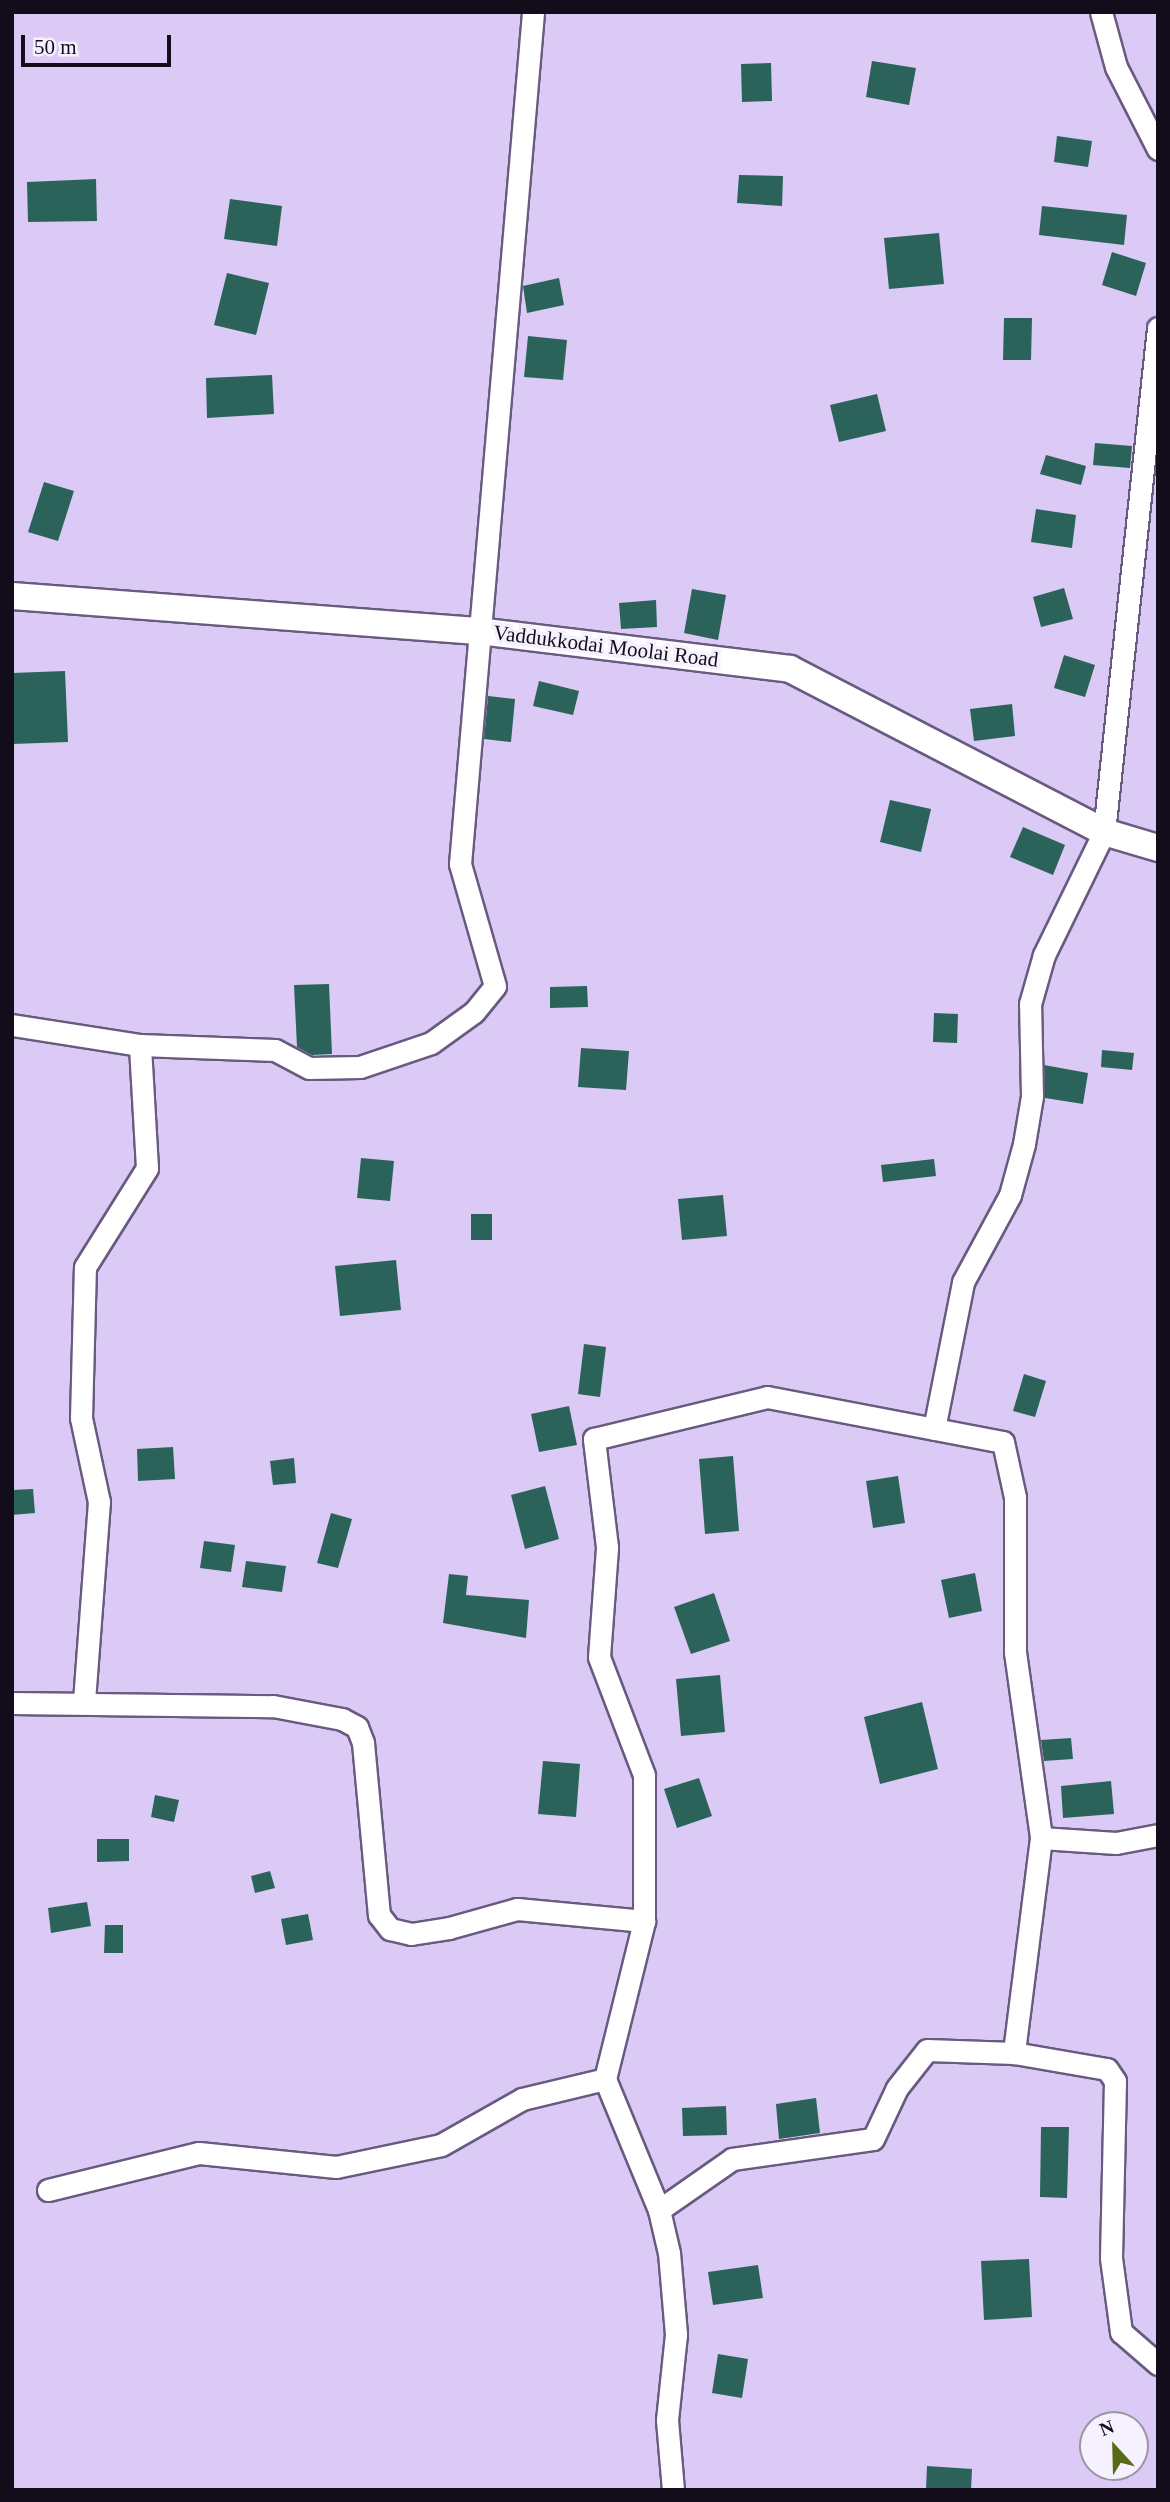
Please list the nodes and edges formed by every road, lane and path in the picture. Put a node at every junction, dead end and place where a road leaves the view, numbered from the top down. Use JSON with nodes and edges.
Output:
{"nodes":[{"id":1,"x":533,"y":12,"type":"edge"},
{"id":2,"x":1101,"y":12,"type":"edge"},
{"id":3,"x":1158,"y":149,"type":"edge"},
{"id":4,"x":1158,"y":328,"type":"edge"},
{"id":5,"x":12,"y":596,"type":"edge"},
{"id":6,"x":478,"y":631,"type":"junction"},
{"id":7,"x":1104,"y":832,"type":"junction"},
{"id":8,"x":1158,"y":848,"type":"edge"},
{"id":9,"x":12,"y":1025,"type":"edge"},
{"id":10,"x":140,"y":1045,"type":"junction"},
{"id":11,"x":934,"y":1429,"type":"junction"},
{"id":12,"x":84,"y":1701,"type":"junction"},
{"id":13,"x":12,"y":1703,"type":"edge"},
{"id":14,"x":1158,"y":1835,"type":"edge"},
{"id":15,"x":1041,"y":1838,"type":"junction"},
{"id":16,"x":644,"y":1921,"type":"junction"},
{"id":17,"x":1014,"y":2053,"type":"junction"},
{"id":18,"x":605,"y":2079,"type":"junction"},
{"id":19,"x":48,"y":2190,"type":"dead end"},
{"id":20,"x":659,"y":2210,"type":"junction"},
{"id":21,"x":1158,"y":2364,"type":"edge"},
{"id":22,"x":673,"y":2490,"type":"edge"}],
"edges":[{"from":1,"to":6,"type":"street"},
{"from":2,"to":3,"type":"street"},
{"from":4,"to":7,"type":"street"},
{"from":5,"to":6,"type":"street","name":"Vaddukkodai Moolai Road"},
{"from":6,"to":7,"type":"street","name":"Vaddukkodai Moolai Road"},
{"from":6,"to":10,"type":"street"},
{"from":7,"to":8,"type":"street","name":"Vaddukkodai Moolai Road"},
{"from":7,"to":11,"type":"street"},
{"from":9,"to":10,"type":"street"},
{"from":10,"to":12,"type":"street"},
{"from":11,"to":15,"type":"street"},
{"from":11,"to":16,"type":"street"},
{"from":12,"to":13,"type":"street"},
{"from":12,"to":16,"type":"street"},
{"from":14,"to":15,"type":"street"},
{"from":15,"to":17,"type":"street"},
{"from":16,"to":18,"type":"street"},
{"from":17,"to":20,"type":"street"},
{"from":17,"to":21,"type":"street"},
{"from":18,"to":19,"type":"street"},
{"from":18,"to":20,"type":"street"},
{"from":20,"to":22,"type":"street"}]}
